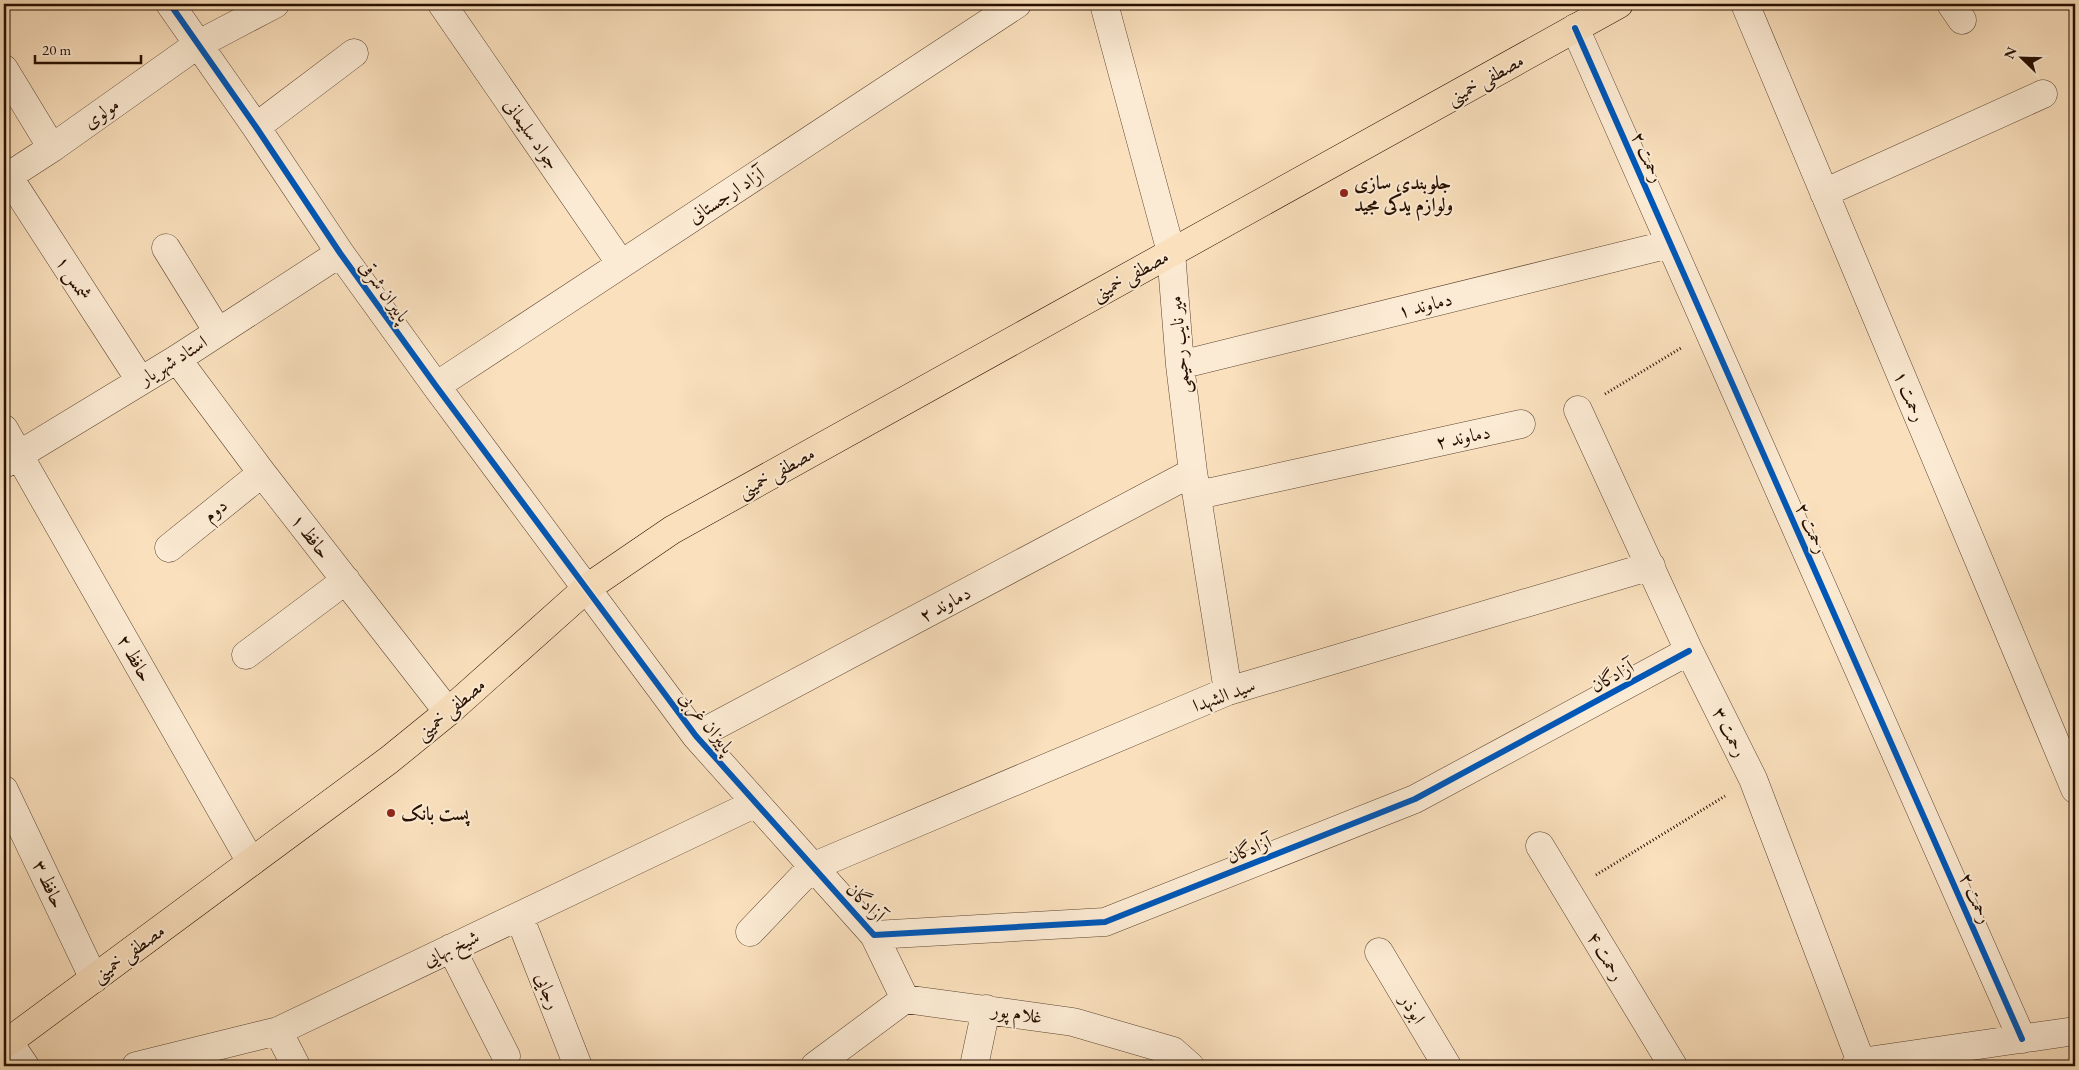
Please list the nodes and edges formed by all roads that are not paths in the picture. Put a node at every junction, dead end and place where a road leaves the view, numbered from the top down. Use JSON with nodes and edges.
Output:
{"nodes":[{"id":1,"x":170,"y":4,"type":"edge"},
{"id":2,"x":275,"y":4,"type":"edge"},
{"id":3,"x":442,"y":4,"type":"edge"},
{"id":4,"x":1017,"y":4,"type":"edge"},
{"id":5,"x":1104,"y":4,"type":"edge"},
{"id":6,"x":1619,"y":4,"type":"edge"},
{"id":7,"x":1744,"y":4,"type":"edge"},
{"id":8,"x":1576,"y":28,"type":"junction"},
{"id":9,"x":197,"y":45,"type":"junction"},
{"id":10,"x":354,"y":53,"type":"dead end"},
{"id":11,"x":4,"y":68,"type":"edge"},
{"id":12,"x":2043,"y":94,"type":"dead end"},
{"id":13,"x":256,"y":127,"type":"junction"},
{"id":14,"x":52,"y":148,"type":"junction"},
{"id":15,"x":6,"y":178,"type":"edge"},
{"id":16,"x":1824,"y":193,"type":"junction"},
{"id":17,"x":1670,"y":244,"type":"junction"},
{"id":18,"x":166,"y":248,"type":"dead end"},
{"id":19,"x":1171,"y":252,"type":"junction"},
{"id":20,"x":340,"y":253,"type":"junction"},
{"id":21,"x":621,"y":264,"type":"junction"},
{"id":22,"x":218,"y":332,"type":"junction"},
{"id":23,"x":177,"y":359,"type":"junction"},
{"id":24,"x":1180,"y":365,"type":"junction"},
{"id":25,"x":140,"y":380,"type":"junction"},
{"id":26,"x":436,"y":386,"type":"junction"},
{"id":27,"x":1578,"y":410,"type":"road end"},
{"id":28,"x":1521,"y":424,"type":"dead end"},
{"id":29,"x":4,"y":430,"type":"edge"},
{"id":30,"x":11,"y":459,"type":"edge"},
{"id":31,"x":262,"y":473,"type":"junction"},
{"id":32,"x":1195,"y":483,"type":"junction"},
{"id":33,"x":169,"y":548,"type":"dead end"},
{"id":34,"x":1651,"y":566,"type":"junction"},
{"id":35,"x":346,"y":580,"type":"junction"},
{"id":36,"x":587,"y":588,"type":"junction"},
{"id":37,"x":1689,"y":651,"type":"junction"},
{"id":38,"x":246,"y":655,"type":"dead end"},
{"id":39,"x":1228,"y":691,"type":"junction"},
{"id":40,"x":448,"y":712,"type":"junction"},
{"id":41,"x":696,"y":736,"type":"junction"},
{"id":42,"x":2075,"y":789,"type":"edge"},
{"id":43,"x":4,"y":790,"type":"edge"},
{"id":44,"x":756,"y":803,"type":"junction"},
{"id":45,"x":1540,"y":846,"type":"dead end"},
{"id":46,"x":251,"y":862,"type":"junction"},
{"id":47,"x":812,"y":866,"type":"junction"},
{"id":48,"x":519,"y":916,"type":"junction"},
{"id":49,"x":750,"y":932,"type":"dead end"},
{"id":50,"x":874,"y":936,"type":"junction"},
{"id":51,"x":450,"y":948,"type":"junction"},
{"id":52,"x":1379,"y":952,"type":"dead end"},
{"id":53,"x":94,"y":978,"type":"junction"},
{"id":54,"x":905,"y":999,"type":"junction"},
{"id":55,"x":986,"y":1009,"type":"junction"},
{"id":56,"x":278,"y":1030,"type":"junction"},
{"id":57,"x":2075,"y":1031,"type":"edge"},
{"id":58,"x":2022,"y":1039,"type":"junction"},
{"id":59,"x":6,"y":1043,"type":"edge"},
{"id":60,"x":506,"y":1056,"type":"dead end"},
{"id":61,"x":1858,"y":1064,"type":"edge"},
{"id":62,"x":26,"y":1066,"type":"edge"},
{"id":63,"x":136,"y":1066,"type":"edge"},
{"id":64,"x":296,"y":1066,"type":"edge"},
{"id":65,"x":578,"y":1066,"type":"edge"},
{"id":66,"x":815,"y":1066,"type":"edge"},
{"id":67,"x":974,"y":1066,"type":"edge"},
{"id":68,"x":1190,"y":1066,"type":"edge"},
{"id":69,"x":1447,"y":1066,"type":"edge"},
{"id":70,"x":1673,"y":1066,"type":"edge"}],
"edges":[{"from":1,"to":9,"type":"street","name":"پاییران شرقی"},
{"from":2,"to":9,"type":"street","name":"مولوی"},
{"from":3,"to":21,"type":"street","name":"جواد سلیمانی"},
{"from":4,"to":21,"type":"street","name":"آزاد ارجستانی"},
{"from":5,"to":19,"type":"street","name":"میر نایب رحیمی"},
{"from":6,"to":8,"type":"main road","name":"مصطفی خمینی"},
{"from":7,"to":16,"type":"street","name":"رحمت ۱"},
{"from":8,"to":17,"type":"street","name":"رحمت ۲"},
{"from":8,"to":19,"type":"main road","name":"مصطفی خمینی"},
{"from":9,"to":13,"type":"street","name":"پاییران شرقی"},
{"from":9,"to":14,"type":"street","name":"مولوی"},
{"from":10,"to":13,"type":"street"},
{"from":11,"to":14,"type":"street"},
{"from":12,"to":16,"type":"street"},
{"from":13,"to":20,"type":"street","name":"پاییران شرقی"},
{"from":14,"to":15,"type":"street","name":"مولوی"},
{"from":15,"to":25,"type":"street","name":"شمس ۱"},
{"from":16,"to":42,"type":"street","name":"رحمت ۱"},
{"from":17,"to":24,"type":"street","name":"دماوند ۱"},
{"from":17,"to":58,"type":"street","name":"رحمت ۲"},
{"from":18,"to":22,"type":"street"},
{"from":19,"to":24,"type":"street","name":"میر نایب رحیمی"},
{"from":19,"to":36,"type":"main road","name":"مصطفی خمینی"},
{"from":20,"to":22,"type":"street","name":"استاد شهریار"},
{"from":20,"to":26,"type":"street","name":"پاییران شرقی"},
{"from":21,"to":26,"type":"street","name":"آزاد ارجستانی"},
{"from":22,"to":23,"type":"street","name":"استاد شهریار"},
{"from":23,"to":25,"type":"street","name":"استاد شهریار"},
{"from":23,"to":31,"type":"street","name":"حافظ ۱"},
{"from":24,"to":32,"type":"street","name":"میر نایب رحیمی"},
{"from":25,"to":30,"type":"street","name":"استاد شهریار"},
{"from":26,"to":36,"type":"street","name":"پاییران شرقی"},
{"from":27,"to":34,"type":"street","name":"رحمت ۳"},
{"from":28,"to":32,"type":"street","name":"دماوند ۲"},
{"from":29,"to":30,"type":"street","name":"حافظ ۲"},
{"from":30,"to":46,"type":"street","name":"حافظ ۲"},
{"from":31,"to":33,"type":"street","name":"دوم"},
{"from":31,"to":35,"type":"street","name":"حافظ ۱"},
{"from":32,"to":39,"type":"street","name":"میر نایب رحیمی"},
{"from":32,"to":41,"type":"street","name":"دماوند ۲"},
{"from":34,"to":37,"type":"street","name":"رحمت ۳"},
{"from":34,"to":39,"type":"street","name":"سید الشهدا"},
{"from":35,"to":38,"type":"street"},
{"from":35,"to":40,"type":"street","name":"حافظ ۱"},
{"from":36,"to":40,"type":"main road","name":"مصطفی خمینی"},
{"from":36,"to":41,"type":"street","name":"پاییزان غربی"},
{"from":37,"to":50,"type":"street","name":"آزادگان"},
{"from":37,"to":61,"type":"street","name":"رحمت ۳"},
{"from":39,"to":47,"type":"street","name":"سید الشهدا"},
{"from":40,"to":46,"type":"main road","name":"مصطفی خمینی"},
{"from":41,"to":44,"type":"street","name":"پاییزان غربی"},
{"from":43,"to":53,"type":"street","name":"حافظ ۳"},
{"from":44,"to":47,"type":"street","name":"پاییزان غربی"},
{"from":44,"to":48,"type":"street","name":"شیخ بهایی"},
{"from":45,"to":70,"type":"street","name":"رحمت ۴"},
{"from":46,"to":53,"type":"main road","name":"مصطفی خمینی"},
{"from":47,"to":49,"type":"street"},
{"from":47,"to":50,"type":"street","name":"آزادگان"},
{"from":48,"to":51,"type":"street","name":"شیخ بهایی"},
{"from":48,"to":65,"type":"street","name":"رجایی"},
{"from":50,"to":54,"type":"street"},
{"from":51,"to":56,"type":"street","name":"شیخ بهایی"},
{"from":51,"to":60,"type":"street"},
{"from":52,"to":69,"type":"street","name":"ابوذر"},
{"from":53,"to":59,"type":"main road","name":"مصطفی خمینی"},
{"from":54,"to":55,"type":"street","name":"غلام پور"},
{"from":54,"to":66,"type":"street"},
{"from":55,"to":67,"type":"street"},
{"from":55,"to":68,"type":"street","name":"غلام پور"},
{"from":56,"to":63,"type":"street","name":"شیخ بهایی"},
{"from":56,"to":64,"type":"street"},
{"from":57,"to":58,"type":"street"},
{"from":58,"to":61,"type":"street"},
{"from":59,"to":62,"type":"street"}]}
